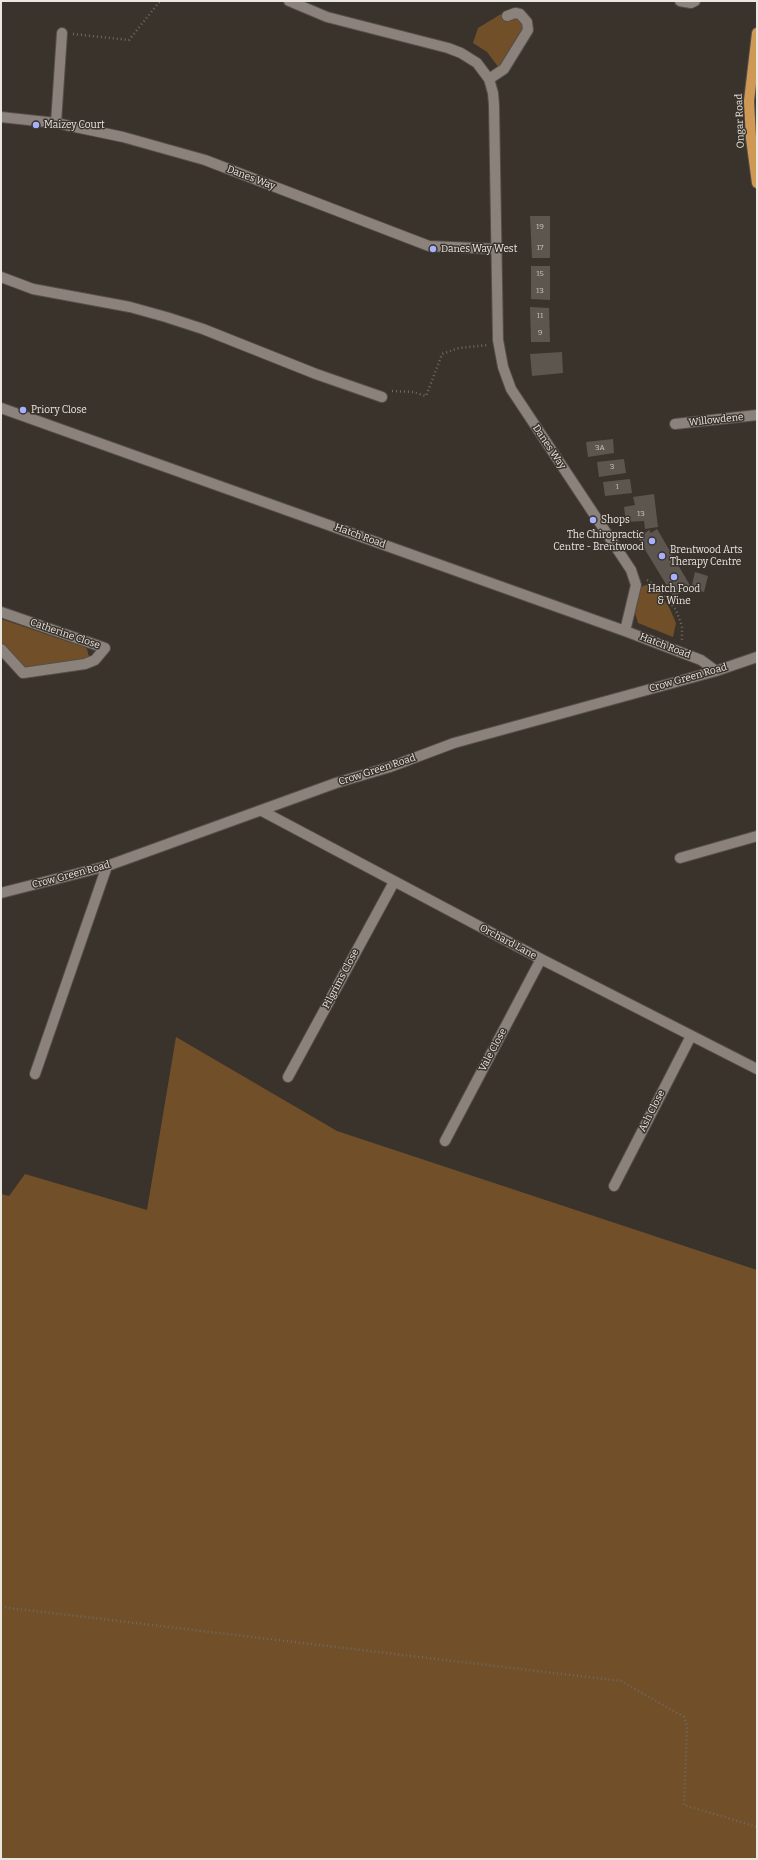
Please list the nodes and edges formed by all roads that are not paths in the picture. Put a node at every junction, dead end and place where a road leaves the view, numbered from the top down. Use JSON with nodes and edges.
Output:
{"nodes":[{"id":1,"x":289,"y":1,"type":"edge"},
{"id":2,"x":680,"y":1,"type":"edge"},
{"id":3,"x":695,"y":1,"type":"edge"},
{"id":4,"x":506,"y":16,"type":"dead end"},
{"id":5,"x":62,"y":33,"type":"road end"},
{"id":6,"x":757,"y":33,"type":"edge"},
{"id":7,"x":489,"y":79,"type":"junction"},
{"id":8,"x":1,"y":117,"type":"edge"},
{"id":9,"x":56,"y":123,"type":"junction"},
{"id":10,"x":754,"y":138,"type":"edge"},
{"id":11,"x":757,"y":183,"type":"edge"},
{"id":12,"x":497,"y":249,"type":"junction"},
{"id":13,"x":1,"y":277,"type":"edge"},
{"id":14,"x":382,"y":397,"type":"road end"},
{"id":15,"x":1,"y":408,"type":"edge"},
{"id":16,"x":757,"y":415,"type":"edge"},
{"id":17,"x":675,"y":424,"type":"dead end"},
{"id":18,"x":1,"y":612,"type":"edge"},
{"id":19,"x":625,"y":631,"type":"junction"},
{"id":20,"x":1,"y":649,"type":"edge"},
{"id":21,"x":757,"y":657,"type":"edge"},
{"id":22,"x":716,"y":671,"type":"junction"},
{"id":23,"x":262,"y":810,"type":"junction"},
{"id":24,"x":757,"y":836,"type":"edge"},
{"id":25,"x":680,"y":858,"type":"dead end"},
{"id":26,"x":108,"y":866,"type":"junction"},
{"id":27,"x":394,"y":882,"type":"junction"},
{"id":28,"x":1,"y":893,"type":"edge"},
{"id":29,"x":541,"y":959,"type":"junction"},
{"id":30,"x":691,"y":1036,"type":"junction"},
{"id":31,"x":757,"y":1069,"type":"edge"},
{"id":32,"x":35,"y":1074,"type":"dead end"},
{"id":33,"x":288,"y":1077,"type":"dead end"},
{"id":34,"x":445,"y":1141,"type":"dead end"},
{"id":35,"x":614,"y":1186,"type":"dead end"}],
"edges":[{"from":1,"to":7,"type":"street","name":"Danes Way"},
{"from":2,"to":3,"type":"street"},
{"from":4,"to":7,"type":"street"},
{"from":5,"to":9,"type":"street"},
{"from":6,"to":10,"type":"main road","name":"Ongar Road"},
{"from":7,"to":12,"type":"street","name":"Danes Way"},
{"from":8,"to":9,"type":"street","name":"Danes Way"},
{"from":9,"to":12,"type":"street","name":"Danes Way"},
{"from":10,"to":11,"type":"main road","name":"Ongar Road"},
{"from":12,"to":19,"type":"street","name":"Danes Way"},
{"from":13,"to":14,"type":"street"},
{"from":15,"to":19,"type":"street","name":"Hatch Road"},
{"from":16,"to":17,"type":"street","name":"Willowdene"},
{"from":18,"to":20,"type":"street","name":"Catherine Close"},
{"from":19,"to":22,"type":"street","name":"Hatch Road"},
{"from":21,"to":22,"type":"street","name":"Crow Green Road"},
{"from":22,"to":23,"type":"street","name":"Crow Green Road"},
{"from":23,"to":26,"type":"street","name":"Crow Green Road"},
{"from":23,"to":27,"type":"street","name":"Orchard Lane"},
{"from":24,"to":25,"type":"street"},
{"from":26,"to":28,"type":"street","name":"Crow Green Road"},
{"from":26,"to":32,"type":"street"},
{"from":27,"to":29,"type":"street","name":"Orchard Lane"},
{"from":27,"to":33,"type":"street","name":"Pilgrims Close"},
{"from":29,"to":30,"type":"street","name":"Orchard Lane"},
{"from":29,"to":34,"type":"street","name":"Vale Close"},
{"from":30,"to":31,"type":"street","name":"Orchard Lane"},
{"from":30,"to":35,"type":"street","name":"Ash Close"}]}
